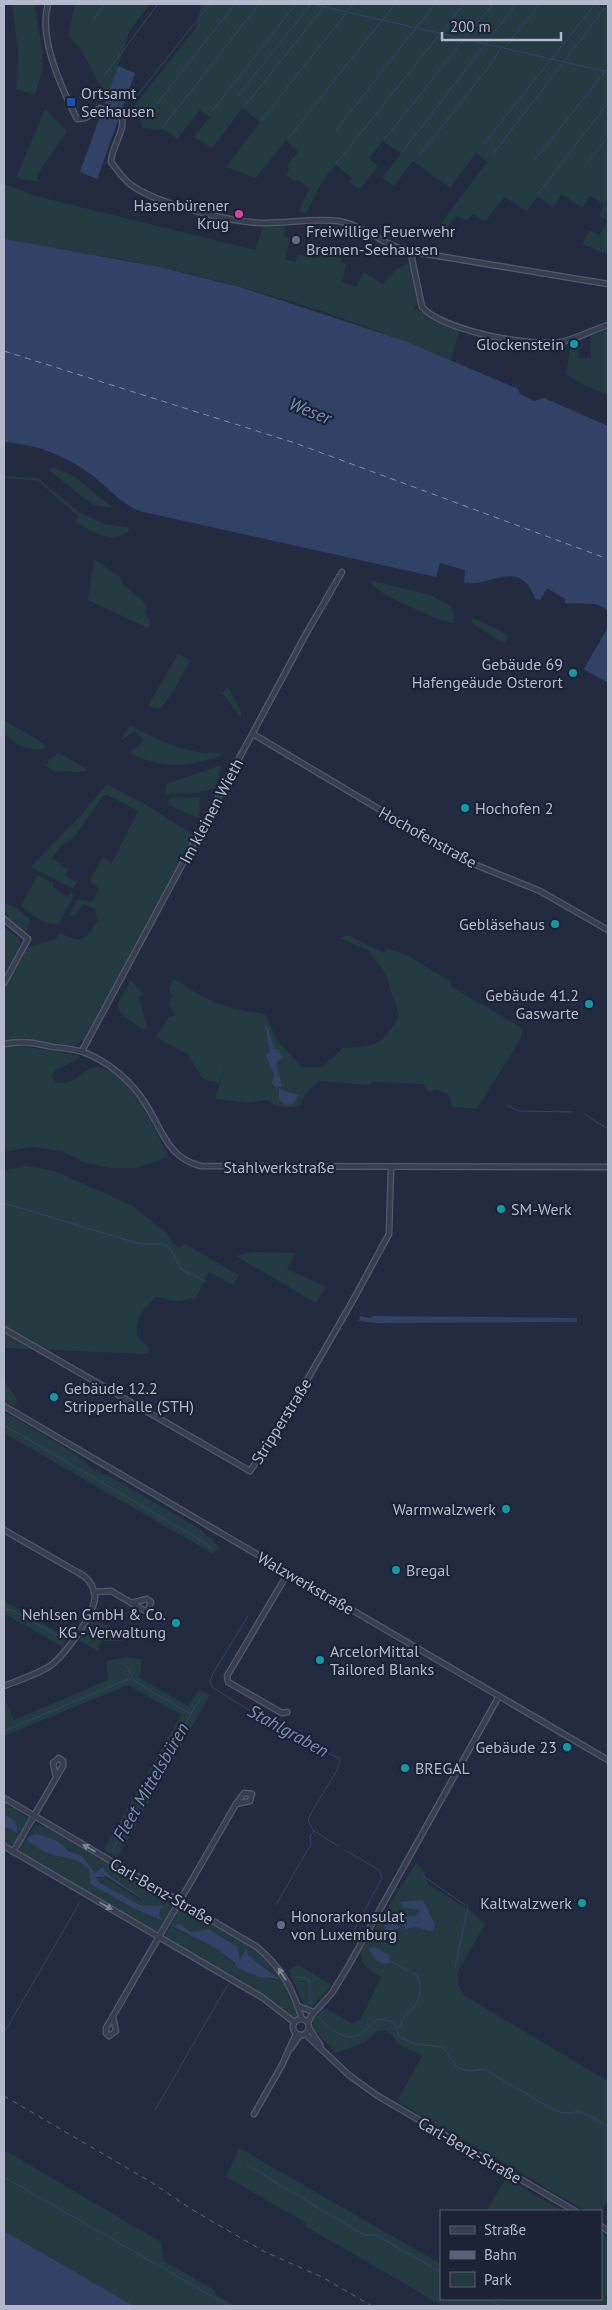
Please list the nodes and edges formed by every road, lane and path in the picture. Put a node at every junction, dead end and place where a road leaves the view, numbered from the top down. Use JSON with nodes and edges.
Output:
{"nodes":[{"id":1,"x":48,"y":4,"type":"edge"},
{"id":2,"x":413,"y":252,"type":"junction"},
{"id":3,"x":608,"y":284,"type":"edge"},
{"id":4,"x":608,"y":325,"type":"edge"},
{"id":5,"x":342,"y":572,"type":"dead end"},
{"id":6,"x":253,"y":734,"type":"junction"},
{"id":7,"x":4,"y":919,"type":"edge"},
{"id":8,"x":608,"y":930,"type":"edge"},
{"id":9,"x":4,"y":983,"type":"edge"},
{"id":10,"x":4,"y":1044,"type":"edge"},
{"id":11,"x":82,"y":1052,"type":"junction"},
{"id":12,"x":391,"y":1167,"type":"junction"},
{"id":13,"x":608,"y":1167,"type":"edge"},
{"id":14,"x":4,"y":1328,"type":"edge"},
{"id":15,"x":4,"y":1406,"type":"edge"},
{"id":16,"x":4,"y":1530,"type":"edge"},
{"id":17,"x":288,"y":1573,"type":"junction"},
{"id":18,"x":94,"y":1592,"type":"junction"},
{"id":19,"x":132,"y":1603,"type":"dead end"},
{"id":20,"x":4,"y":1686,"type":"edge"},
{"id":21,"x":499,"y":1696,"type":"junction"},
{"id":22,"x":287,"y":1712,"type":"dead end"},
{"id":23,"x":608,"y":1760,"type":"edge"},
{"id":24,"x":56,"y":1777,"type":"dead end"},
{"id":25,"x":4,"y":1798,"type":"edge"},
{"id":26,"x":236,"y":1804,"type":"dead end"},
{"id":27,"x":34,"y":1816,"type":"junction"},
{"id":28,"x":4,"y":1846,"type":"edge"},
{"id":29,"x":13,"y":1852,"type":"junction"},
{"id":30,"x":180,"y":1901,"type":"junction"},
{"id":31,"x":159,"y":1937,"type":"junction"},
{"id":32,"x":326,"y":2002,"type":"junction"},
{"id":33,"x":298,"y":2006,"type":"junction"},
{"id":34,"x":313,"y":2012,"type":"junction"},
{"id":35,"x":112,"y":2017,"type":"dead end"},
{"id":36,"x":302,"y":2019,"type":"junction"},
{"id":37,"x":294,"y":2022,"type":"junction"},
{"id":38,"x":309,"y":2026,"type":"junction"},
{"id":39,"x":298,"y":2034,"type":"junction"},
{"id":40,"x":306,"y":2034,"type":"junction"},
{"id":41,"x":321,"y":2047,"type":"junction"},
{"id":42,"x":254,"y":2114,"type":"dead end"},
{"id":43,"x":573,"y":2210,"type":"edge"}],
"edges":[{"from":1,"to":2,"type":"street"},
{"from":2,"to":3,"type":"street"},
{"from":2,"to":4,"type":"street"},
{"from":5,"to":6,"type":"street","name":"Im kleinen Wieth"},
{"from":6,"to":8,"type":"street","name":"Hochofenstraße"},
{"from":6,"to":11,"type":"street","name":"Im kleinen Wieth"},
{"from":7,"to":9,"type":"street"},
{"from":10,"to":11,"type":"street","name":"Stahlwerkstraße"},
{"from":11,"to":12,"type":"street","name":"Stahlwerkstraße"},
{"from":12,"to":13,"type":"street","name":"Stahlwerkstraße"},
{"from":12,"to":14,"type":"street","name":"Stripperstraße"},
{"from":15,"to":17,"type":"street","name":"Walzwerkstraße"},
{"from":16,"to":18,"type":"street"},
{"from":17,"to":21,"type":"street","name":"Walzwerkstraße"},
{"from":17,"to":22,"type":"street"},
{"from":18,"to":19,"type":"street"},
{"from":18,"to":20,"type":"street"},
{"from":21,"to":23,"type":"street","name":"Walzwerkstraße"},
{"from":21,"to":32,"type":"street"},
{"from":24,"to":27,"type":"street"},
{"from":25,"to":27,"type":"street","name":"Carl-Benz-Straße"},
{"from":26,"to":30,"type":"street"},
{"from":27,"to":29,"type":"street"},
{"from":30,"to":27,"type":"street","name":"Carl-Benz-Straße","one_way":true},
{"from":28,"to":29,"type":"street"},
{"from":29,"to":31,"type":"street","one_way":true},
{"from":30,"to":31,"type":"street"},
{"from":33,"to":30,"type":"street","name":"Carl-Benz-Straße","one_way":true},
{"from":31,"to":35,"type":"street"},
{"from":31,"to":37,"type":"street"},
{"from":32,"to":34,"type":"street"},
{"from":32,"to":38,"type":"street"},
{"from":33,"to":34,"type":"street"},
{"from":33,"to":36,"type":"street","name":"Carl-Benz-Straße"},
{"from":34,"to":36,"type":"street"},
{"from":36,"to":37,"type":"street"},
{"from":36,"to":38,"type":"street","name":"Carl-Benz-Straße"},
{"from":37,"to":39,"type":"street"},
{"from":38,"to":40,"type":"street"},
{"from":38,"to":41,"type":"street","name":"Carl-Benz-Straße"},
{"from":39,"to":40,"type":"street"},
{"from":39,"to":42,"type":"street"},
{"from":40,"to":41,"type":"street","name":"Carl-Benz-Straße"},
{"from":41,"to":43,"type":"street","name":"Carl-Benz-Straße"}]}
